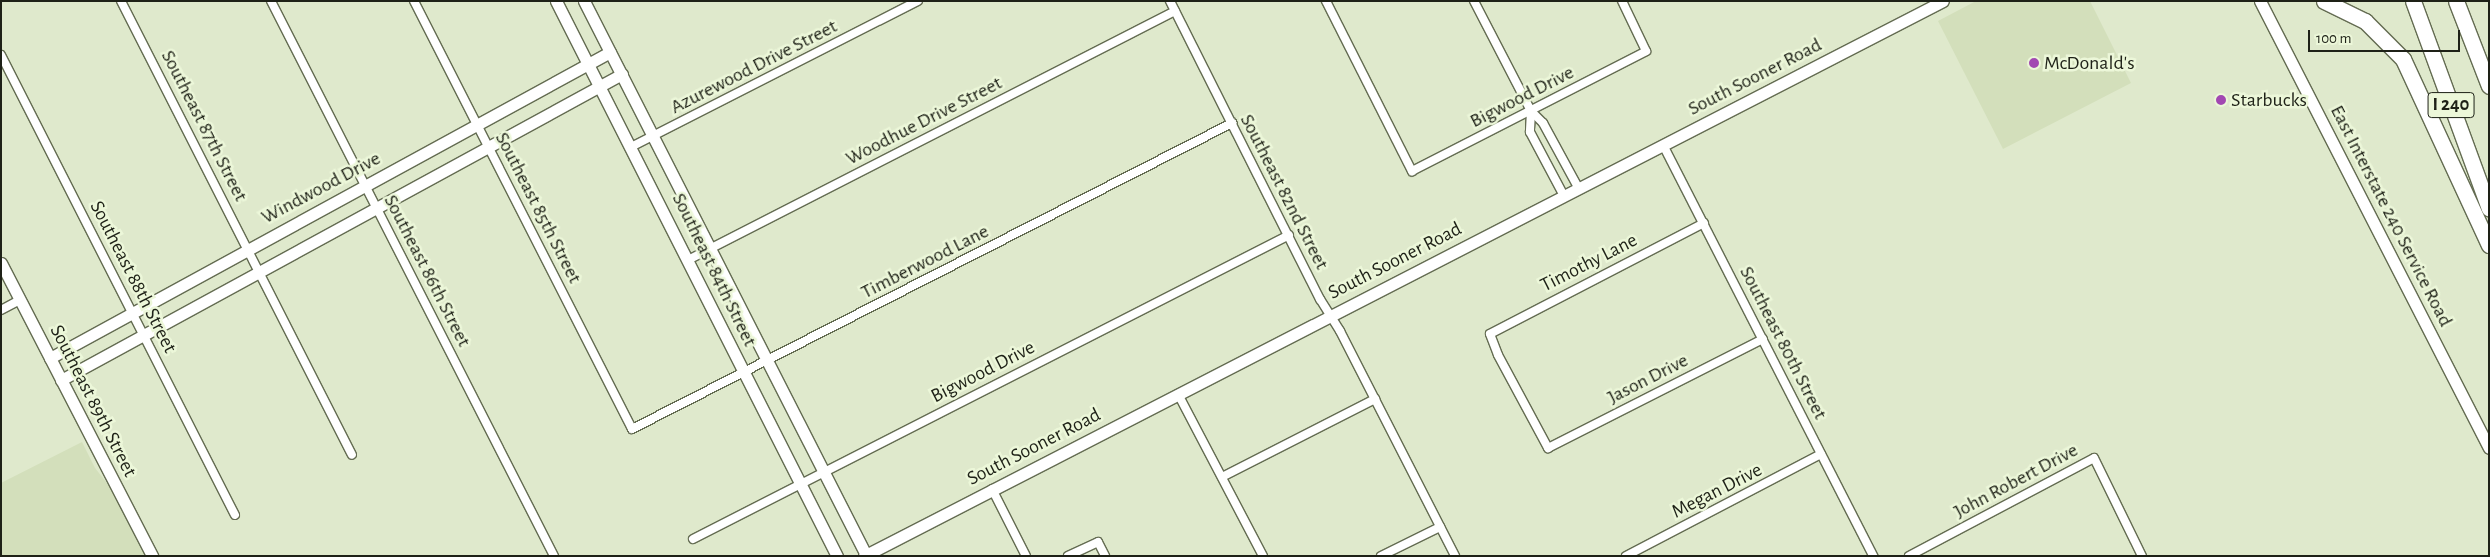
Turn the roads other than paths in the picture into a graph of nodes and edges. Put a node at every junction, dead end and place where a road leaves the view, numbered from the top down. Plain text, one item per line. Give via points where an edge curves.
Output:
1 (121, 1) edge
2 (271, 1) edge
3 (414, 1) edge
4 (556, 1) edge
5 (584, 1) edge
6 (918, 1) edge
7 (1170, 1) edge
8 (1326, 1) edge
9 (1474, 1) edge
10 (1622, 1) edge
11 (1943, 1) edge
12 (2260, 1) edge
13 (2324, 1) edge
14 (2413, 1) edge
15 (2456, 1) edge
16 (1175, 11) junction
17 (610, 52) junction
18 (1, 55) edge
19 (588, 64) junction
20 (622, 74) junction
21 (2489, 86) edge
22 (599, 87) junction
23 (1531, 111) junction
24 (1232, 123) junction
25 (477, 125) junction
26 (653, 136) junction
27 (1663, 145) junction
28 (489, 147) junction
29 (631, 148) junction
30 (364, 186) junction
31 (1579, 188) junction
32 (1564, 196) junction
33 (376, 208) junction
34 (2489, 209) edge
35 (1704, 223) junction
36 (1288, 235) junction
37 (2489, 245) edge
38 (249, 248) junction
39 (710, 248) junction
40 (688, 260) junction
41 (1, 263) edge
42 (261, 271) junction
43 (20, 300) junction
44 (1, 310) edge
45 (133, 312) junction
46 (1330, 316) junction
47 (144, 335) junction
48 (1763, 339) junction
49 (50, 358) junction
50 (766, 360) junction
51 (743, 372) junction
52 (61, 380) junction
53 (1178, 394) junction
54 (1375, 399) junction
55 (632, 429) joint
56 (1548, 448) joint
57 (2489, 448) edge
58 (352, 454) dead end
59 (1822, 454) junction
60 (823, 472) junction
61 (1222, 478) junction
62 (800, 484) junction
63 (992, 490) junction
64 (234, 515) dead end
65 (1440, 527) junction
66 (693, 539) dead end
67 (865, 555) edge
68 (152, 556) edge
69 (554, 556) edge
70 (837, 556) edge
71 (1026, 556) edge
72 (1068, 556) edge
73 (1105, 556) edge
74 (1263, 556) edge
75 (1381, 556) edge
76 (1455, 556) edge
77 (1626, 556) edge
78 (1873, 556) edge
79 (1909, 556) edge
80 (2142, 556) edge

1 - 38 street, Southeast 87th Street
2 - 30 street, Southeast 86th Street
3 - 25 street, Southeast 85th Street
4 - 19 street, Southeast 84th Street
5 - 17 street, Southeast 84th Street
6 - 26 street, Azurewood Drive Street
7 - 16 street, Southeast 82nd Street
8 - 23 street, Bigwood Drive via 1412,171
9 - 23 street
10 - 23 street, Bigwood Drive via 1646,50
11 - 27 street, South Sooner Road
12 - 57 street, East Interstate 240 Service Road
13 - 37 highway via 2365,21 2403,59
14 - 34 highway, I 240
15 - 21 highway, I 240
16 - 24 street, Southeast 82nd Street
16 - 39 street, Woodhue Drive Street
17 - 19 street, Windwood Drive
17 - 20 street, Southeast 84th Street
18 - 45 street, Southeast 88th Street
19 - 22 street, Southeast 84th Street
19 - 25 street, Windwood Drive
20 - 22 street
20 - 26 street, Southeast 84th Street
22 - 28 street
22 - 29 street, Southeast 84th Street
23 - 31 street via 1543,123
23 - 32 street via 1530,132
24 - 36 street, Southeast 82nd Street
24 - 50 street, Timberwood Lane
25 - 28 street, Southeast 85th Street
25 - 30 street, Windwood Drive
26 - 29 street, Azurewood Drive Street
26 - 39 street, Southeast 84th Street
27 - 31 street, South Sooner Road
27 - 35 street, Southeast 80th Street
28 - 33 street
28 - 55 street, Southeast 85th Street
29 - 40 street, Southeast 84th Street
30 - 33 street, Southeast 86th Street
30 - 38 street, Windwood Drive
31 - 32 street, South Sooner Road
32 - 46 street, South Sooner Road
33 - 42 street
33 - 69 street, Southeast 86th Street
35 - 48 street, Southeast 80th Street
35 - 56 street, Timothy Lane via 1490,334
36 - 46 street, Southeast 82nd Street
36 - 60 street, Bigwood Drive
38 - 42 street, Southeast 87th Street
38 - 45 street, Windwood Drive
39 - 40 street, Woodhue Drive Street
39 - 50 street, Southeast 84th Street
40 - 51 street, Southeast 84th Street
41 - 43 street, Southeast 89th Street
42 - 47 street
42 - 58 street, Southeast 87th Street
43 - 44 street
43 - 49 street, Southeast 89th Street
45 - 47 street, Southeast 88th Street
45 - 49 street, Windwood Drive
46 - 53 street, South Sooner Road
46 - 54 street, Southeast 82nd Street
47 - 52 street
47 - 64 street, Southeast 88th Street
48 - 56 street, Jason Drive
48 - 59 street, Southeast 80th Street
49 - 52 street, Southeast 89th Street
50 - 51 street, Timberwood Lane
50 - 60 street, Southeast 84th Street
51 - 55 street, Timberwood Lane
51 - 62 street, Southeast 84th Street
52 - 68 street, Southeast 89th Street
53 - 61 street
53 - 63 street, South Sooner Road
54 - 61 street
54 - 65 street, Southeast 82nd Street
59 - 77 street, Megan Drive
59 - 78 street, Southeast 80th Street
60 - 62 street, Bigwood Drive
60 - 67 street, Southeast 84th Street
61 - 74 street
62 - 66 street, Bigwood Drive
62 - 70 street, Southeast 84th Street
63 - 67 street, South Sooner Road
63 - 71 street
65 - 75 street
65 - 76 street, Southeast 82nd Street
72 - 73 street via 1098,542
79 - 80 street, John Robert Drive via 2094,458

